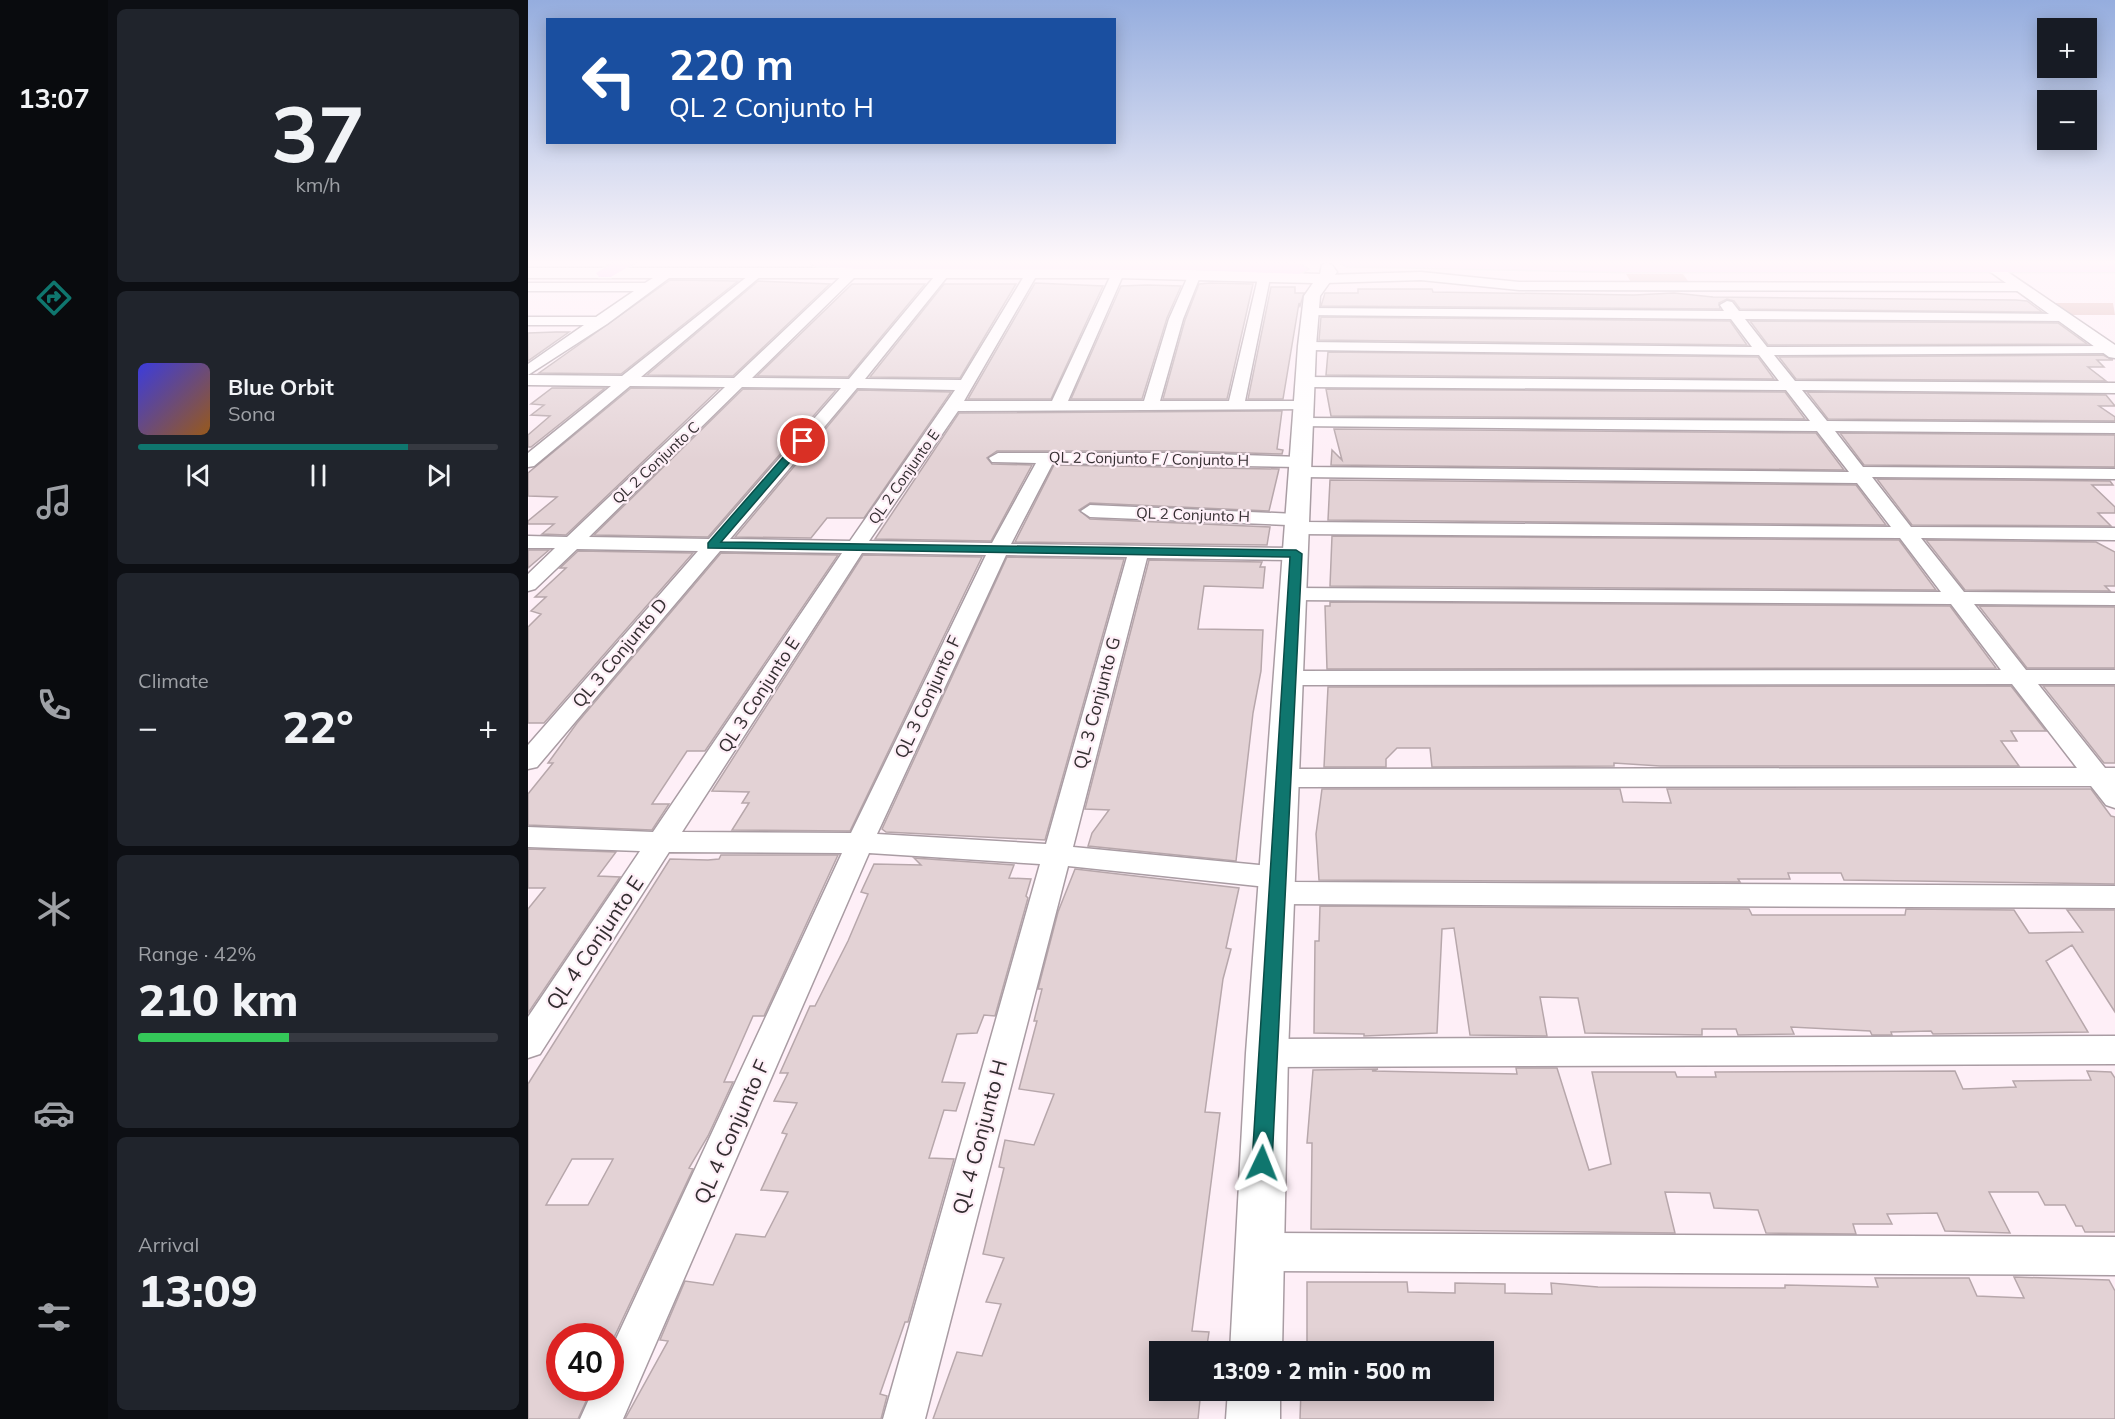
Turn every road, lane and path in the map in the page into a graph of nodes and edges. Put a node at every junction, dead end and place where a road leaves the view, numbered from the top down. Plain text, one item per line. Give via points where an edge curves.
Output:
1 (593, 327) edge
2 (693, 327) edge
3 (796, 327) edge
4 (899, 327) edge
5 (999, 327) edge
6 (1094, 327) edge
7 (1174, 327) edge
8 (1253, 327) edge
9 (1308, 327) edge
10 (1744, 327) edge
11 (2078, 327) edge
12 (1307, 346) junction
13 (1763, 351) junction
14 (2112, 351) edge
15 (528, 371) edge
16 (528, 381) edge
17 (629, 382) junction
18 (740, 383) junction
19 (854, 383) junction
20 (964, 385) junction
21 (1791, 386) junction
22 (2115, 388) edge
23 (1304, 404) junction
24 (953, 406) junction
25 (1058, 406) junction
26 (1151, 406) junction
27 (1236, 406) junction
28 (1823, 427) junction
29 (2115, 428) edge
30 (1048, 457) junction
31 (998, 458) dead end
32 (528, 462) edge
33 (1300, 467) junction
34 (2115, 474) edge
35 (1861, 475) junction
36 (1090, 511) dead end
37 (1906, 532) junction
38 (1296, 534) junction
39 (2115, 534) edge
40 (528, 542) edge
41 (571, 543) junction
42 (712, 546) junction
43 (855, 548) junction
44 (996, 550) junction
45 (1139, 551) junction
46 (528, 585) edge
47 (1294, 594) junction
48 (1957, 598) junction
49 (2115, 599) edge
50 (2019, 676) junction
51 (2115, 677) edge
52 (1289, 678) junction
53 (528, 761) edge
54 (2106, 777) edge
55 (1284, 778) junction
56 (2115, 799) edge
57 (528, 837) edge
58 (662, 842) junction
59 (860, 843) junction
60 (1055, 855) junction
61 (1279, 886) junction
62 (2115, 897) edge
63 (528, 1044) edge
64 (2115, 1050) edge
65 (1267, 1053) junction
66 (1259, 1251) junction
67 (2115, 1256) edge
68 (1256, 1341) edge
69 (1254, 1401) edge
70 (601, 1419) edge
71 (904, 1419) edge
72 (1253, 1419) edge

1 - 15 street
2 - 17 street
3 - 18 street, QL 2 Conjunto C
4 - 19 street, QL 3 Conjunto D
5 - 20 street, QL 2 Conjunto E
6 - 25 street
7 - 26 street
8 - 27 street
9 - 12 street
10 - 13 street
11 - 14 street
12 - 13 street
12 - 23 street
13 - 14 street
13 - 21 street
16 - 17 street
17 - 18 street
17 - 32 street
18 - 19 street
18 - 41 street, QL 2 Conjunto C
19 - 20 street
19 - 42 street, QL 3 Conjunto D
20 - 24 street, QL 2 Conjunto E
21 - 22 street
21 - 23 street
21 - 28 street
23 - 27 street
23 - 28 street
23 - 33 street
24 - 25 street
24 - 43 street, QL 2 Conjunto E
25 - 26 street
26 - 27 street
28 - 29 street
28 - 35 street
30 - 31 street, QL 2 Conjunto F / Conjunto H
30 - 33 street, QL 2 Conjunto F / Conjunto H
30 - 44 street, QL 3 Conjunto F
33 - 35 street, QL 2 Conjunto F / Conjunto H
33 - 38 street
34 - 35 street, QL 2 Conjunto F / Conjunto H
35 - 37 street
36 - 38 street, QL 2 Conjunto H
37 - 38 street
37 - 39 street
37 - 48 street
38 - 45 street, QL 2 Conjunto H
38 - 47 street
40 - 41 street, QL 2 Conjunto H
41 - 42 street, QL 2 Conjunto H
41 - 46 street, QL 2 Conjunto C
42 - 43 street, QL 2 Conjunto H
42 - 53 street, QL 3 Conjunto D
43 - 44 street, QL 2 Conjunto H
43 - 58 street, QL 3 Conjunto E
44 - 45 street, QL 2 Conjunto H
44 - 59 street, QL 3 Conjunto F
45 - 60 street, QL 3 Conjunto G
47 - 48 street
47 - 52 street
48 - 49 street
48 - 50 street
50 - 51 street
50 - 52 street
50 - 54 street
52 - 55 street
54 - 55 street
54 - 56 street
55 - 61 street
57 - 58 street
58 - 59 street
58 - 63 street, QL 4 Conjunto E
59 - 60 street
59 - 70 street, QL 4 Conjunto F
60 - 61 street
60 - 71 street, QL 4 Conjunto H
61 - 62 street
61 - 65 street
64 - 65 street
65 - 66 street
66 - 67 street
66 - 68 street
69 - 72 street

